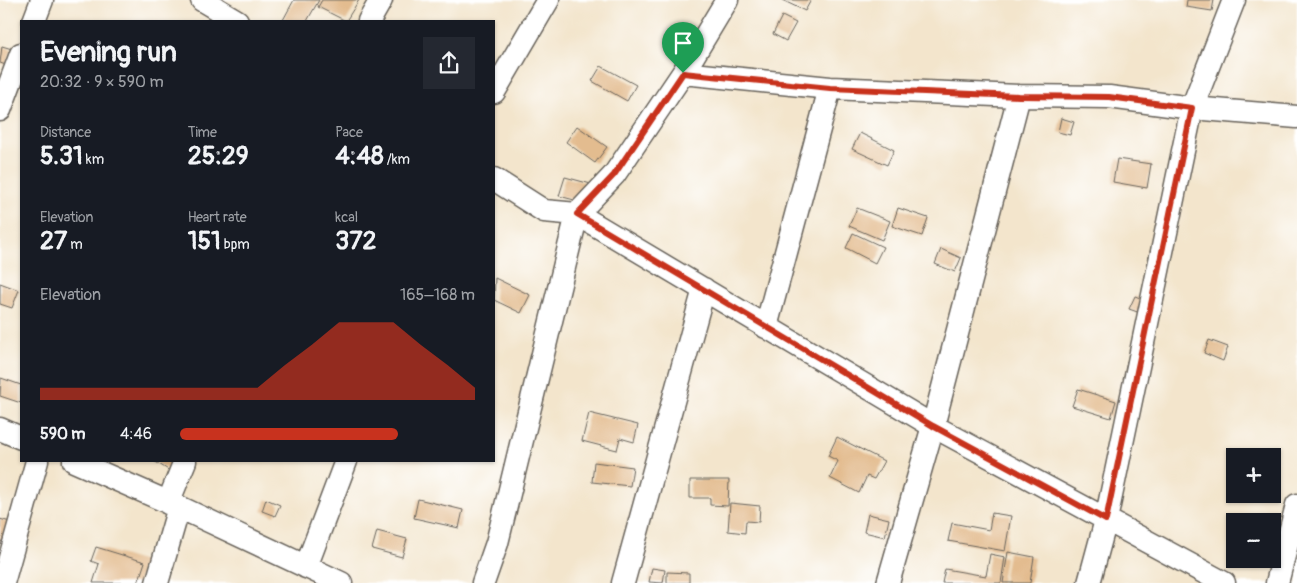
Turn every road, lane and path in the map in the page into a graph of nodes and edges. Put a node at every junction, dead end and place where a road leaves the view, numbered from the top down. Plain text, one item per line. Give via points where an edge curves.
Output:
1 (42, 0) edge
2 (381, 0) edge
3 (548, 0) edge
4 (726, 0) edge
5 (1234, 0) edge
6 (205, 6) edge
7 (34, 20) edge
8 (235, 20) edge
9 (370, 20) edge
10 (20, 57) edge
11 (683, 73) junction
12 (830, 88) junction
13 (495, 90) edge
14 (1019, 96) junction
15 (1192, 108) junction
16 (0, 110) edge
17 (1297, 117) edge
18 (495, 180) edge
19 (577, 214) junction
20 (704, 289) junction
21 (766, 327) junction
22 (933, 426) junction
23 (0, 429) edge
24 (20, 438) edge
25 (37, 462) edge
26 (76, 462) edge
27 (185, 462) edge
28 (346, 462) edge
29 (174, 505) junction
30 (1297, 505) edge
31 (1106, 520) junction
32 (306, 567) junction
33 (337, 582) edge
34 (4, 583) edge
35 (158, 583) edge
36 (483, 583) edge
37 (623, 583) edge
38 (888, 583) edge
39 (1089, 583) edge
40 (1224, 583) edge
41 (1277, 583) edge

1 - 7 street
2 - 9 street
3 - 13 street
4 - 11 street
5 - 15 street
6 - 8 street
10 - 16 street
11 - 12 street
11 - 19 street via 614,175
12 - 14 street
12 - 21 street
14 - 15 street via 1109,97
14 - 22 street
15 - 17 street
15 - 31 street
18 - 19 street via 544,211
19 - 20 street
19 - 36 street via 497,543
20 - 21 street
20 - 37 street
21 - 22 street
22 - 31 street
22 - 38 street
23 - 24 street
25 - 34 street
26 - 29 street
27 - 29 street
28 - 32 street
29 - 32 street
29 - 35 street
30 - 41 street
31 - 39 street
31 - 40 street
32 - 33 street

